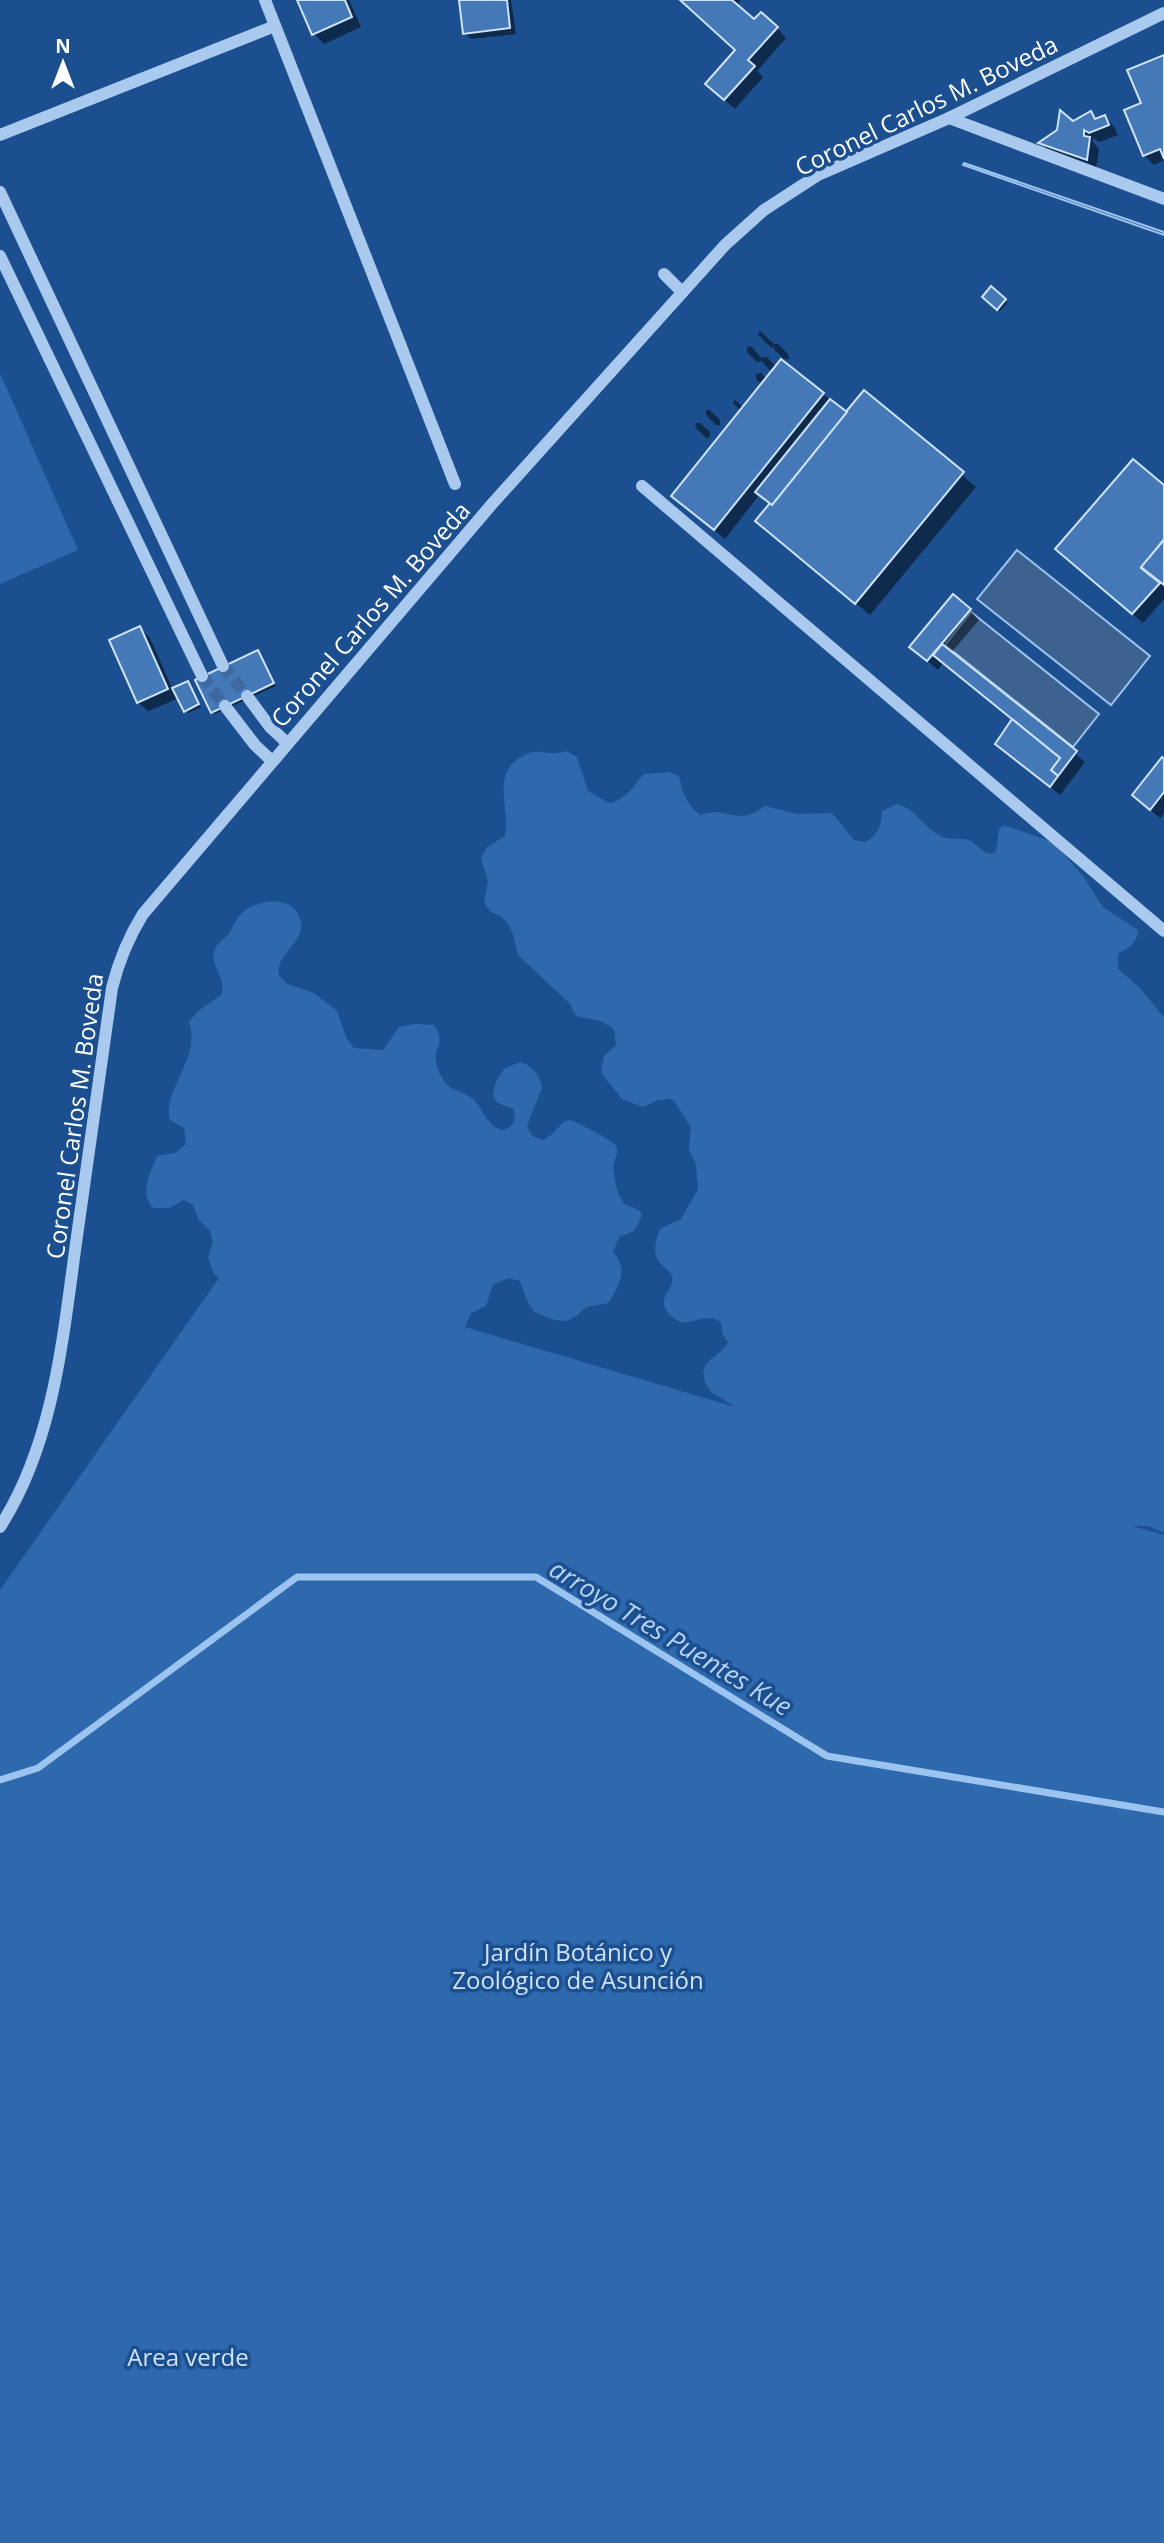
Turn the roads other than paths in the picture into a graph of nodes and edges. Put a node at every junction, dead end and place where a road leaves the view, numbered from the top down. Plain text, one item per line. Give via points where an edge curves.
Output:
1 (265, 0) edge
2 (1164, 13) edge
3 (275, 26) junction
4 (948, 118) junction
5 (0, 135) edge
6 (0, 192) edge
7 (1164, 199) edge
8 (0, 256) edge
9 (664, 274) dead end
10 (682, 292) junction
11 (455, 484) dead end
12 (642, 486) dead end
13 (223, 666) tunnel mouth
14 (202, 676) tunnel mouth
15 (247, 696) tunnel mouth
16 (225, 706) tunnel mouth
17 (287, 743) junction
18 (272, 761) junction
19 (1164, 931) edge
20 (0, 1527) edge

1 - 3 street
2 - 4 street, Coronel Carlos M. Boveda
3 - 5 street
3 - 11 street
4 - 7 street
4 - 10 street, Coronel Carlos M. Boveda via 818,175 764,210
6 - 13 street
8 - 14 street
9 - 10 street
10 - 17 street, Coronel Carlos M. Boveda
12 - 19 street
15 - 17 street
16 - 18 street
17 - 18 street, Coronel Carlos M. Boveda
18 - 20 street, Coronel Carlos M. Boveda via 144,914 119,960 50,1406 22,1488

